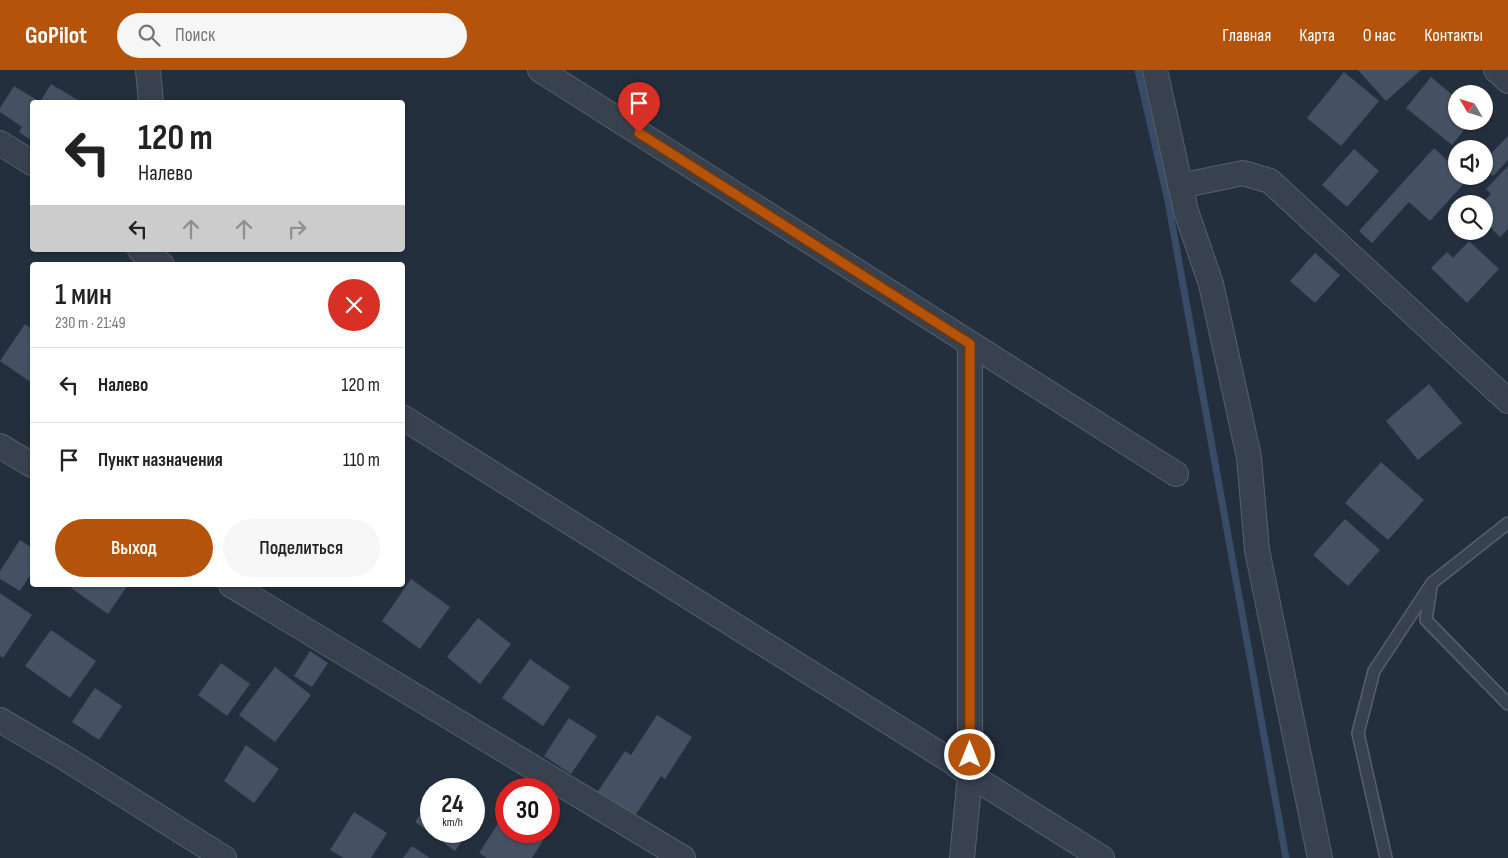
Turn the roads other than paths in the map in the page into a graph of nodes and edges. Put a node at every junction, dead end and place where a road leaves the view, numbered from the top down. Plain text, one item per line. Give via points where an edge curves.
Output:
1 (148, 70) edge
2 (540, 70) edge
3 (1155, 70) edge
4 (1496, 70) edge
5 (1508, 81) edge
6 (151, 100) edge
7 (0, 143) edge
8 (30, 161) edge
9 (1180, 186) junction
10 (143, 252) edge
11 (158, 262) edge
12 (970, 344) junction
13 (1508, 401) edge
14 (405, 419) edge
15 (0, 446) edge
16 (30, 464) edge
17 (1176, 474) dead end
18 (1508, 524) edge
19 (1432, 583) junction
20 (234, 587) edge
21 (1508, 704) edge
22 (0, 720) edge
23 (970, 775) junction
24 (224, 858) edge
25 (683, 858) edge
26 (962, 858) edge
27 (1102, 858) edge
28 (1320, 858) edge
29 (1386, 858) edge

1 - 6 street
2 - 12 street
3 - 9 street
4 - 5 street
7 - 8 street
9 - 13 street via 1243,172 1270,181
9 - 28 street via 1211,284 1249,457 1258,550
10 - 11 street
12 - 17 street
12 - 23 street
14 - 23 street
15 - 16 street
18 - 19 lane
19 - 21 lane via 1426,620
19 - 29 lane via 1374,671 1358,733
20 - 25 street
22 - 24 street
23 - 26 street
23 - 27 street

